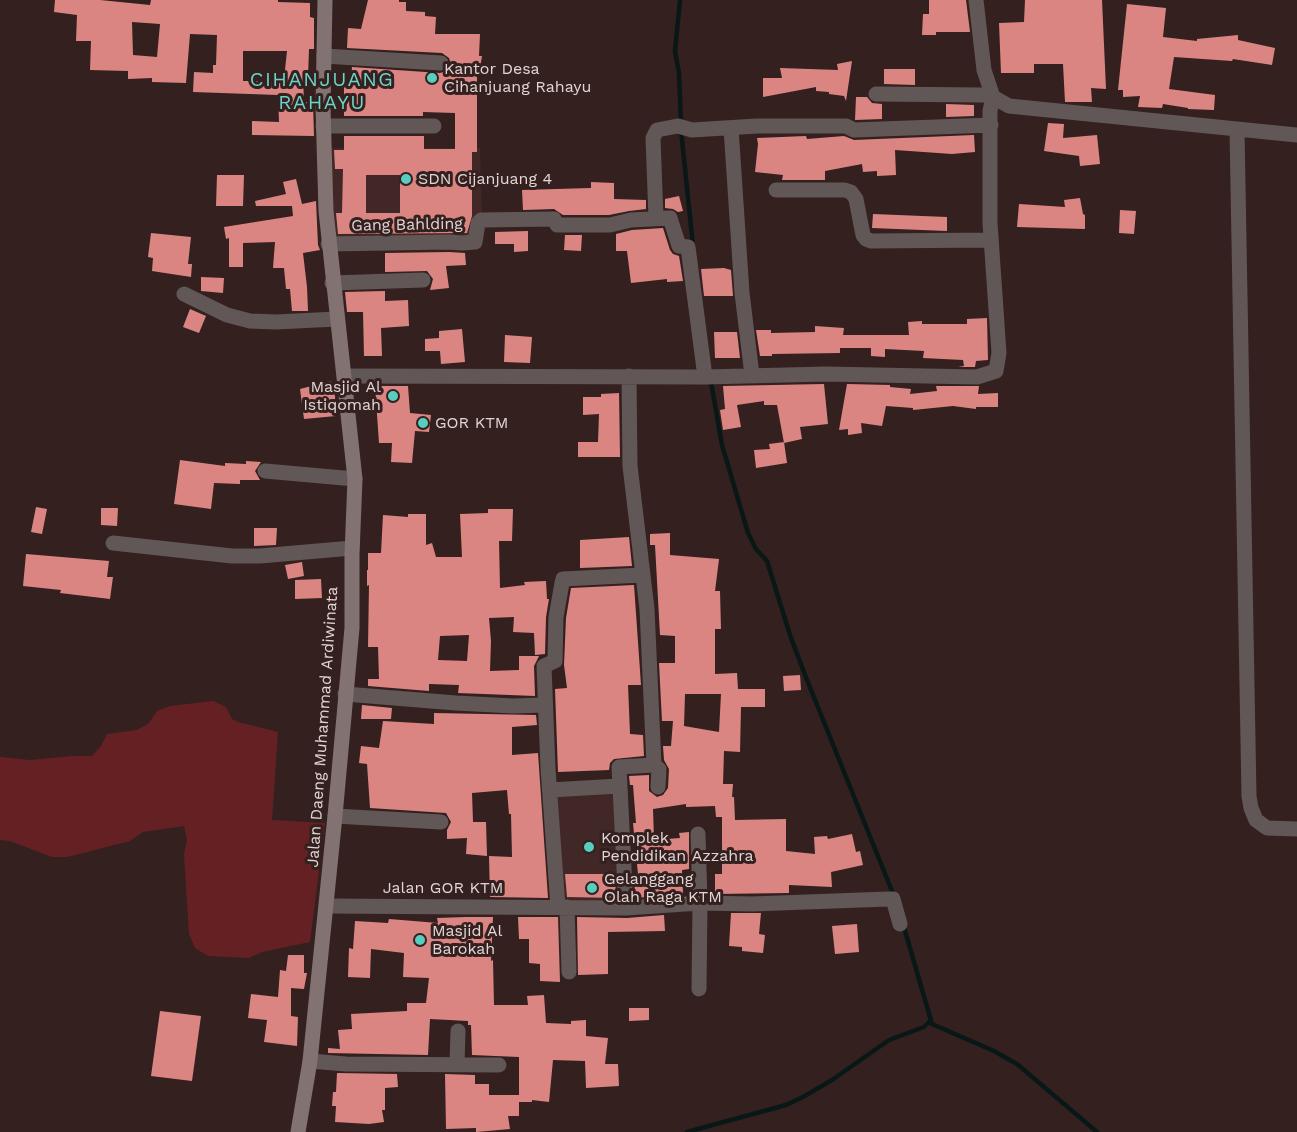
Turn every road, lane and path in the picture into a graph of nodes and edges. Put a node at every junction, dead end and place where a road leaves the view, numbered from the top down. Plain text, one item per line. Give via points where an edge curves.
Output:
1 (325, 0) edge
2 (976, 0) edge
3 (324, 56) junction
4 (441, 63) dead end
5 (876, 94) dead end
6 (993, 96) junction
7 (323, 126) junction
8 (434, 126) dead end
9 (991, 126) junction
10 (731, 128) junction
11 (1237, 130) junction
12 (1297, 135) edge
13 (776, 190) dead end
14 (656, 218) junction
15 (991, 240) junction
16 (328, 244) junction
17 (423, 280) dead end
18 (332, 283) junction
19 (184, 294) dead end
20 (337, 319) junction
21 (752, 375) junction
22 (345, 376) junction
23 (629, 376) junction
24 (705, 377) junction
25 (265, 471) dead end
26 (356, 479) junction
27 (113, 543) dead end
28 (352, 548) junction
29 (642, 575) junction
30 (345, 694) junction
31 (545, 705) junction
32 (654, 765) junction
33 (619, 786) junction
34 (658, 787) dead end
35 (550, 790) junction
36 (335, 816) junction
37 (441, 822) dead end
38 (1297, 829) edge
39 (698, 834) dead end
40 (700, 903) junction
41 (327, 906) junction
42 (563, 907) junction
43 (626, 908) junction
44 (900, 924) dead end
45 (569, 972) dead end
46 (699, 989) dead end
47 (458, 1031) dead end
48 (310, 1061) junction
49 (457, 1064) junction
50 (499, 1065) dead end
51 (298, 1132) edge

1 - 3 main road, Jalan Daeng Muhammad Ardiwinata
2 - 6 street via 984,70
3 - 4 street
3 - 7 main road, Jalan Daeng Muhammad Ardiwinata
5 - 6 street
6 - 9 street
6 - 11 street via 1009,106
7 - 8 street
7 - 16 main road, Jalan Daeng Muhammad Ardiwinata
9 - 10 street
9 - 15 street
10 - 14 street via 678,126 657,130 653,138
10 - 21 street via 742,293
11 - 12 street
11 - 38 street via 1249,796 1256,820 1267,828
13 - 15 street via 851,192 863,235 871,241
14 - 16 street, Gang Bahlding via 610,225 557,225 554,219 481,220 475,242
14 - 24 street via 670,218 679,246 688,248
15 - 21 street via 999,353 996,371 977,377
16 - 18 main road, Jalan Daeng Muhammad Ardiwinata
17 - 18 street
18 - 20 main road, Jalan Daeng Muhammad Ardiwinata
19 - 20 street via 227,315 250,321
20 - 22 main road, Jalan Daeng Muhammad Ardiwinata
21 - 24 street
22 - 23 street
22 - 26 main road, Jalan Daeng Muhammad Ardiwinata
23 - 24 street
23 - 29 street via 630,466
25 - 26 street
26 - 28 main road, Jalan Daeng Muhammad Ardiwinata
27 - 28 street via 232,556
28 - 30 main road, Jalan Daeng Muhammad Ardiwinata via 352,628
29 - 31 street via 563,579 556,617 555,661 544,666
29 - 32 street
30 - 31 street
30 - 36 main road, Jalan Daeng Muhammad Ardiwinata
31 - 35 street
32 - 33 street via 619,767
32 - 34 street via 660,769
33 - 35 street
33 - 43 street
35 - 42 street
36 - 37 street
36 - 41 main road, Jalan Daeng Muhammad Ardiwinata
39 - 40 street
40 - 43 street, Jalan GOR KTM
40 - 44 street, Jalan GOR KTM via 888,899 893,900
40 - 46 street
41 - 42 street, Jalan GOR KTM
41 - 48 main road, Jalan Daeng Muhammad Ardiwinata
42 - 43 street, Jalan GOR KTM
42 - 45 street
47 - 49 street
48 - 49 street
48 - 51 main road, Jalan Daeng Muhammad Ardiwinata
49 - 50 street

